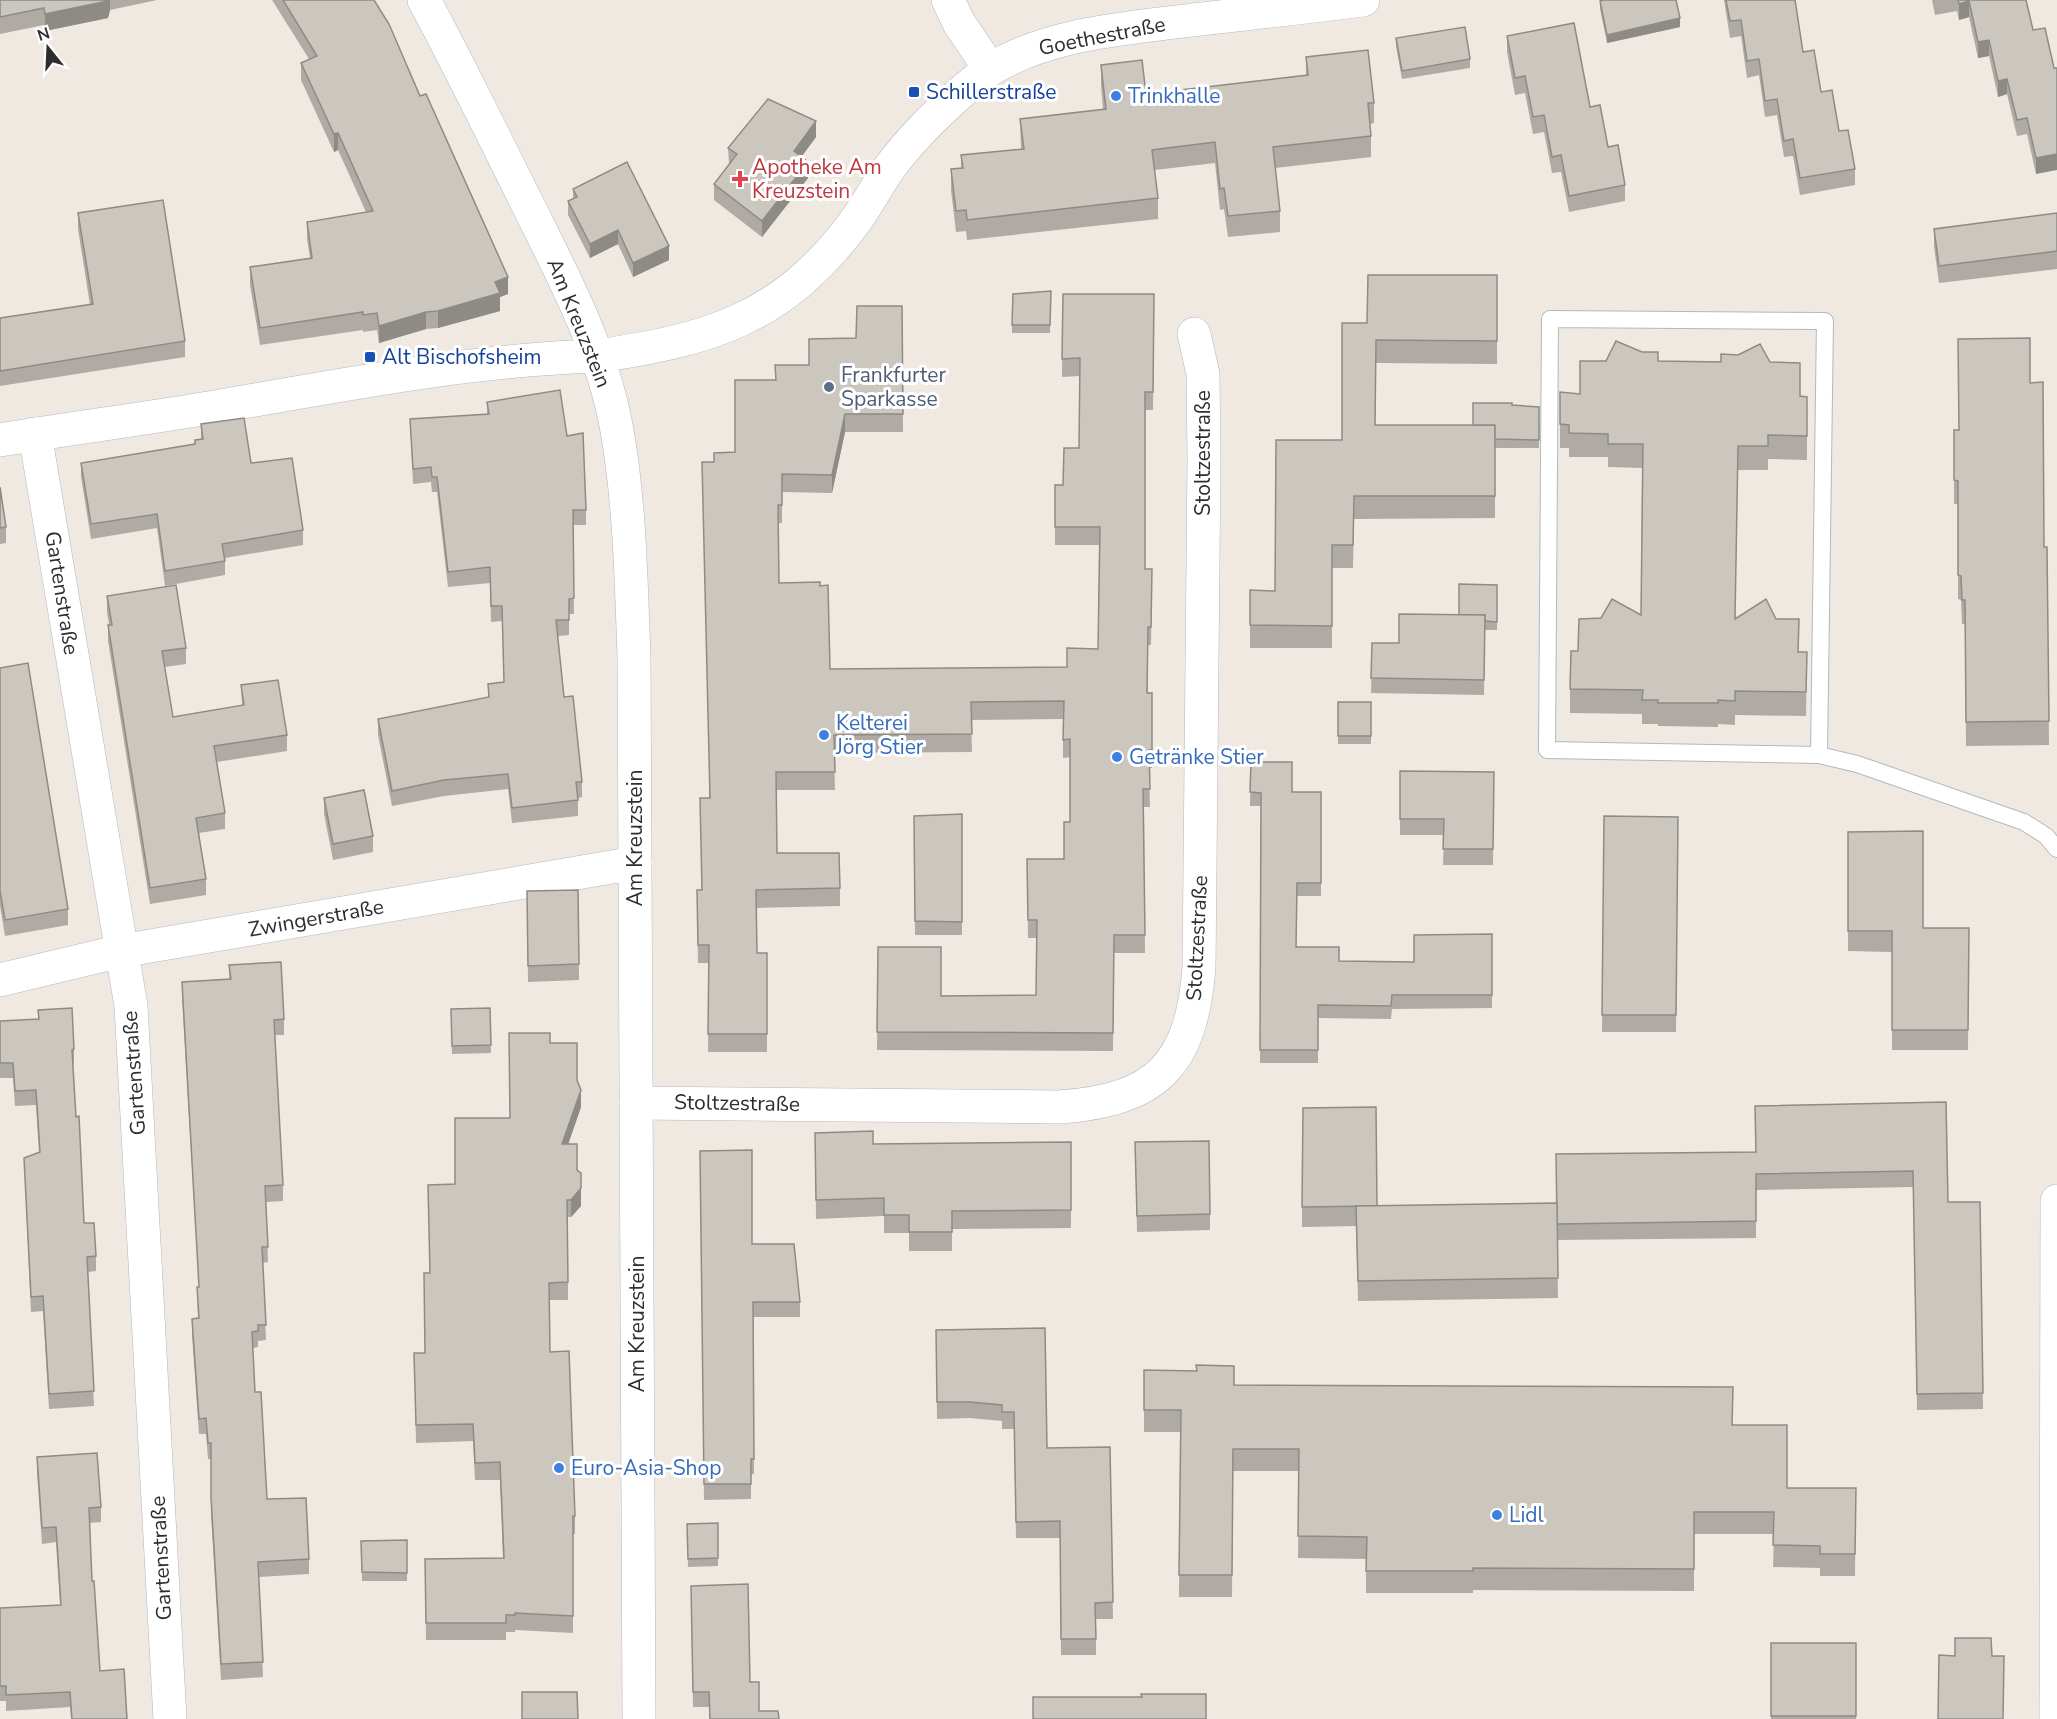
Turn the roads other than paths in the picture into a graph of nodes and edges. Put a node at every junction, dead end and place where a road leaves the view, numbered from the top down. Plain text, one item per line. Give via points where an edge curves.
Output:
1 (424, 0) edge
2 (948, 0) edge
3 (1363, 0) edge
4 (990, 69) junction
5 (1194, 334) dead end
6 (597, 356) junction
7 (35, 434) junction
8 (0, 440) edge
9 (1819, 755) junction
10 (2057, 849) edge
11 (635, 863) junction
12 (121, 951) junction
13 (0, 980) edge
14 (636, 1103) junction
15 (2057, 1201) edge
16 (2056, 1642) edge
17 (170, 1719) edge
18 (639, 1719) edge
19 (2056, 1719) edge

1 - 6 street, Am Kreuzstein via 555,260
2 - 4 street
3 - 4 street, Goethestraße via 1126,28 1056,41
4 - 6 street, Goethestraße via 933,117 908,144 851,227 823,260 776,301 707,334
5 - 14 street, Stoltzestraße via 1203,374 1204,460 1199,968 1196,1001 1177,1055 1160,1075 1139,1089 1084,1105
6 - 7 street via 539,358 386,378
6 - 11 street, Am Kreuzstein via 616,425 627,525 634,656
7 - 8 street
7 - 12 street, Gartenstraße
9 - 9 lane via 1825,321 1550,319 1547,750
9 - 10 lane via 1857,764 2024,822 2046,836
11 - 12 street, Zwingerstraße
11 - 14 street, Am Kreuzstein
12 - 13 street, Zwingerstraße
12 - 17 street, Gartenstraße via 130,1006
14 - 18 street, Am Kreuzstein
15 - 16 street
16 - 19 street

